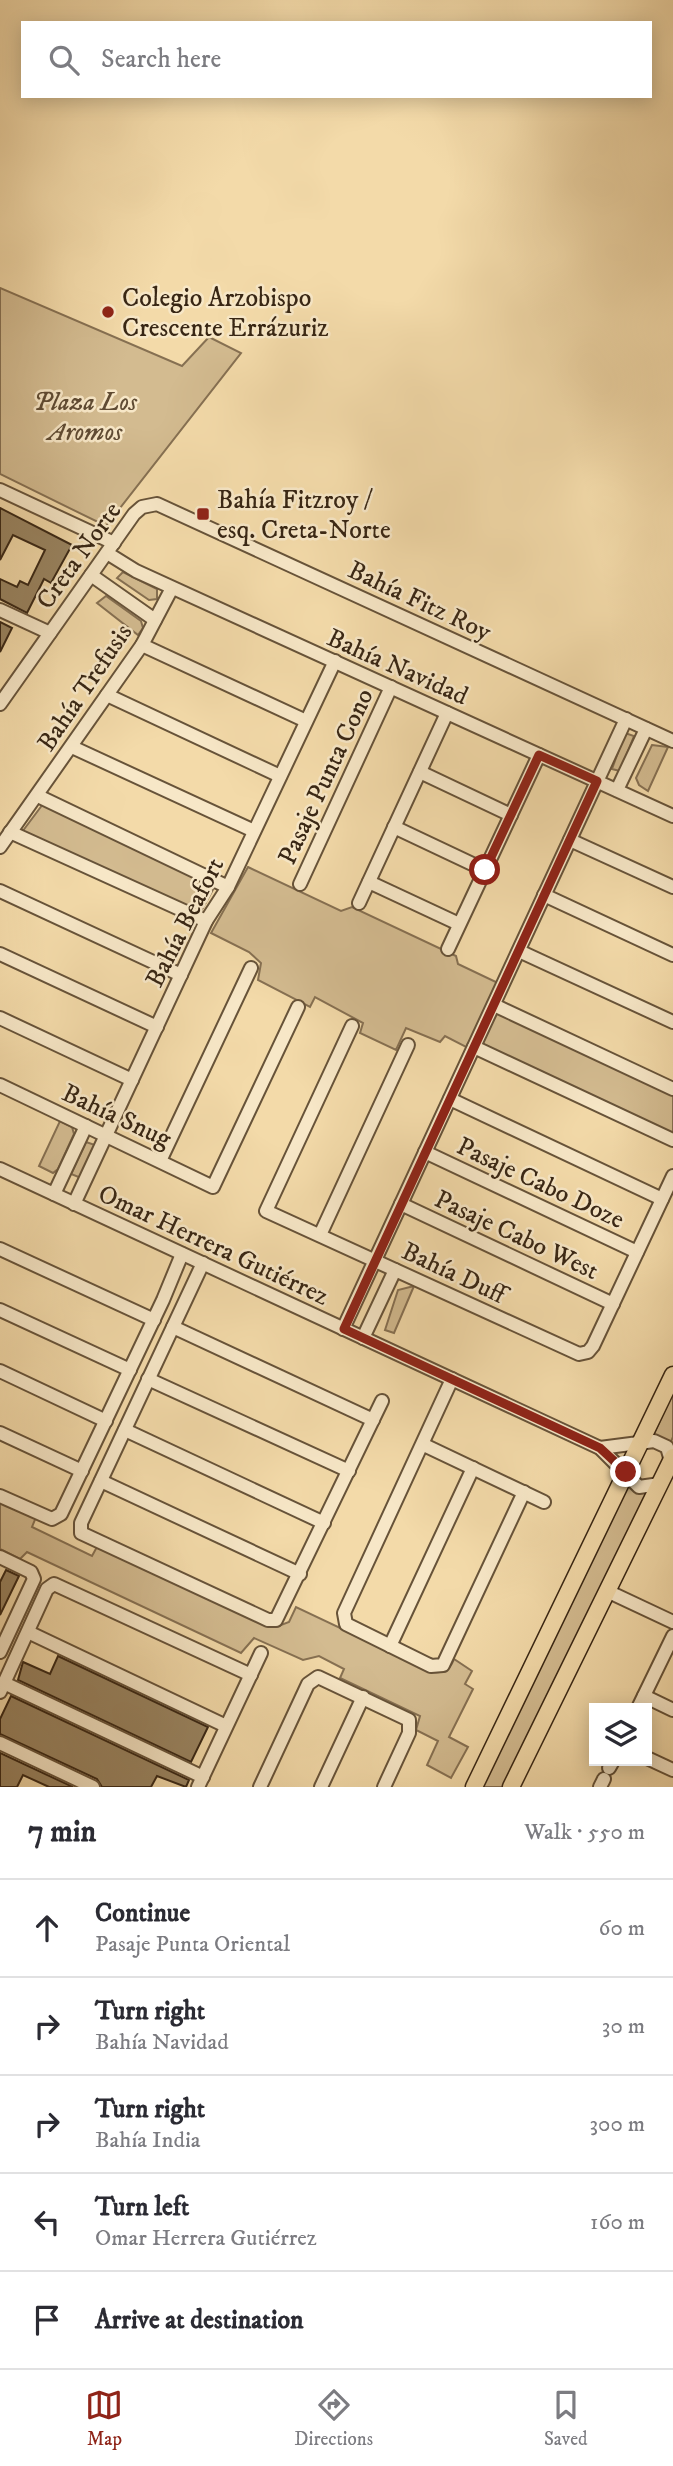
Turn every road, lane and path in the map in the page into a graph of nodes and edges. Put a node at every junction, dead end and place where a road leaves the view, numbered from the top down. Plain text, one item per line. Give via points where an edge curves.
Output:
1 (0, 490) edge
2 (147, 505) joint
3 (110, 548) junction
4 (91, 575) junction
5 (172, 588) junction
6 (0, 610) edge
7 (155, 620) junction
8 (50, 633) junction
9 (142, 645) junction
10 (334, 661) junction
11 (391, 687) junction
12 (107, 695) junction
13 (1, 701) edge
14 (447, 713) junction
15 (625, 719) junction
16 (306, 721) junction
17 (646, 729) junction
18 (673, 741) edge
19 (72, 747) junction
20 (539, 755) junction
21 (420, 772) junction
22 (280, 776) junction
23 (597, 781) junction
24 (617, 790) junction
25 (38, 796) junction
26 (511, 815) junction
27 (673, 816) edge
28 (394, 827) junction
29 (254, 831) junction
30 (10, 832) junction
31 (570, 840) junction
32 (0, 847) edge
33 (485, 870) junction
34 (369, 882) junction
35 (300, 884) dead end
36 (228, 887) junction
37 (673, 887) edge
38 (0, 891) edge
39 (544, 895) junction
40 (359, 903) dead end
41 (206, 921) junction
42 (459, 924) junction
43 (448, 949) dead end
44 (519, 951) junction
45 (0, 954) edge
46 (673, 955) edge
47 (251, 968) dead end
48 (181, 975) junction
49 (494, 1005) junction
50 (298, 1007) dead end
51 (0, 1018) edge
52 (673, 1022) edge
53 (352, 1026) dead end
54 (157, 1027) junction
55 (408, 1045) dead end
56 (474, 1047) junction
57 (132, 1080) junction
58 (0, 1085) edge
59 (673, 1089) edge
60 (450, 1099) junction
61 (86, 1126) junction
62 (106, 1136) junction
63 (673, 1140) edge
64 (425, 1152) junction
65 (160, 1161) junction
66 (0, 1169) edge
67 (673, 1176) edge
68 (54, 1194) junction
69 (662, 1199) junction
70 (74, 1204) junction
71 (401, 1204) junction
72 (320, 1235) junction
73 (0, 1248) edge
74 (637, 1252) junction
75 (182, 1254) junction
76 (375, 1261) junction
77 (203, 1263) junction
78 (395, 1270) junction
79 (613, 1304) junction
80 (0, 1310) edge
81 (154, 1320) junction
82 (173, 1327) junction
83 (344, 1329) junction
84 (363, 1338) junction
85 (130, 1370) junction
86 (0, 1371) edge
87 (673, 1375) edge
88 (453, 1379) junction
89 (148, 1380) junction
90 (382, 1401) dead end
91 (373, 1420) junction
92 (106, 1421) junction
93 (125, 1430) junction
94 (0, 1433) edge
95 (641, 1444) junction
96 (424, 1445) junction
97 (600, 1448) junction
98 (672, 1459) edge
99 (473, 1468) junction
100 (82, 1471) junction
101 (349, 1471) junction
102 (626, 1472) junction
103 (101, 1481) junction
104 (660, 1483) junction
105 (524, 1492) junction
106 (0, 1496) edge
107 (544, 1502) dead end
108 (324, 1523) junction
109 (0, 1557) edge
110 (300, 1574) junction
111 (607, 1591) junction
112 (0, 1619) edge
113 (673, 1622) edge
114 (13, 1625) junction
115 (28, 1632) junction
116 (671, 1643) edge
117 (390, 1646) junction
118 (0, 1652) edge
119 (261, 1653) dead end
120 (251, 1675) junction
121 (2, 1688) edge
122 (363, 1697) junction
123 (641, 1702) edge
124 (673, 1710) edge
125 (226, 1726) junction
126 (0, 1744) edge
127 (652, 1760) edge
128 (673, 1770) edge
129 (200, 1782) edge
130 (93, 1787) edge
131 (260, 1787) edge
132 (321, 1787) edge
133 (384, 1787) edge
134 (474, 1787) edge
135 (512, 1787) edge

1 - 3 street, Bahía Navidad
2 - 3 street, Creta Norte via 138,510
2 - 15 street, Bahía Fitz Roy via 161,506
3 - 4 street, Creta Norte
3 - 5 street, Bahía Navidad
4 - 7 street, Bahía Trefusis
4 - 8 street, Creta Norte
5 - 7 street, Bahía Trefusis
5 - 10 street, Bahía Navidad
6 - 8 street
7 - 9 street, Bahía Trefusis
8 - 13 street, Creta Norte
9 - 12 street, Bahía Trefusis
9 - 16 street
10 - 11 street, Bahía Navidad
10 - 16 street, Bahía Beafort
11 - 14 street, Bahía Navidad
11 - 35 street, Pasaje Punta Cono
12 - 19 street, Bahía Trefusis
12 - 22 street
14 - 20 street, Bahía Navidad
14 - 21 street
15 - 17 street, Bahía Fitz Roy
15 - 23 street
16 - 22 street, Bahía Beafort
17 - 18 street, Bahía Fitz Roy
17 - 24 street
19 - 25 street, Bahía Trefusis
19 - 29 street
20 - 23 street, Bahía Navidad
20 - 26 street
21 - 26 street
21 - 28 street
22 - 29 street, Bahía Beafort
23 - 24 street, Bahía Navidad
23 - 31 street
24 - 27 street, Bahía Navidad
25 - 30 street, Bahía Trefusis
25 - 36 street
26 - 33 street
28 - 33 street
28 - 34 street
29 - 36 street, Bahía Beafort
30 - 32 street, Bahía Trefusis
30 - 41 street
31 - 37 street
31 - 39 street
33 - 42 street
34 - 40 street
34 - 42 street
36 - 41 street, Bahía Beafort
38 - 48 street
39 - 44 street
39 - 46 street
41 - 48 street, Bahía Beafort
42 - 43 street
44 - 49 street
44 - 52 street
45 - 54 street
47 - 65 street
48 - 54 street, Bahía Beafort
49 - 56 street
49 - 59 street
50 - 65 street, Bahía Snug via 214,1187
51 - 57 street
53 - 72 street, Bahía Duff via 266,1211
54 - 57 street, Bahía Beafort
55 - 72 street
56 - 60 street
56 - 63 street
57 - 62 street, Bahía Beafort
58 - 61 street, Bahía Snug
60 - 64 street
60 - 69 street
61 - 62 street, Bahía Snug
61 - 68 street
62 - 65 street, Bahía Snug
62 - 70 street, Bahía Beafort
64 - 71 street
64 - 74 street, Pasaje Cabo Doze
66 - 68 street, Omar Herrera Gutiérrez
67 - 69 street
68 - 70 street, Omar Herrera Gutiérrez
69 - 74 street
70 - 75 street, Omar Herrera Gutiérrez
71 - 76 street
71 - 79 street, Pasaje Cabo West
72 - 76 street, Bahía Duff
73 - 81 street
74 - 79 street
75 - 77 street, Omar Herrera Gutiérrez
75 - 81 street
76 - 78 street, Bahía Duff
76 - 83 street
77 - 82 street
77 - 83 street, Omar Herrera Gutiérrez
78 - 79 street, Bahía Duff via 574,1353 584,1354 593,1346
78 - 84 street
80 - 85 street
81 - 85 street
82 - 89 street
82 - 91 street
83 - 84 street, Omar Herrera Gutiérrez
84 - 88 street, Omar Herrera Gutiérrez
85 - 92 street
86 - 92 street
87 - 95 main road
88 - 96 street
88 - 97 street, Omar Herrera Gutiérrez
89 - 93 street
89 - 101 street
90 - 91 street
91 - 101 street
92 - 100 street
93 - 103 street
93 - 108 street
94 - 100 street
95 - 97 street
95 - 98 street via 661,1443
95 - 102 main road
96 - 99 street
96 - 117 street via 343,1617 349,1626
97 - 102 street, Omar Herrera Gutiérrez
98 - 104 main road
99 - 105 street
99 - 117 street
100 - 106 street via 56,1519
101 - 108 street
102 - 104 street, Omar Herrera Gutiérrez via 639,1487
102 - 134 main road
103 - 110 street
103 - 110 street via 79,1527 84,1535 270,1621 279,1618
104 - 111 main road
105 - 107 street
105 - 117 street via 445,1662 440,1667 430,1666
108 - 110 street
109 - 114 street via 33,1576
111 - 113 street
111 - 135 main road
112 - 114 street
114 - 118 street
115 - 120 street via 47,1589 57,1584
115 - 121 street
115 - 125 street
116 - 123 street
119 - 120 street
120 - 125 street
121 - 129 street
122 - 131 street via 324,1678 312,1679
122 - 132 street
122 - 133 street via 410,1723
123 - 124 street
125 - 129 street
126 - 130 street
127 - 128 street

